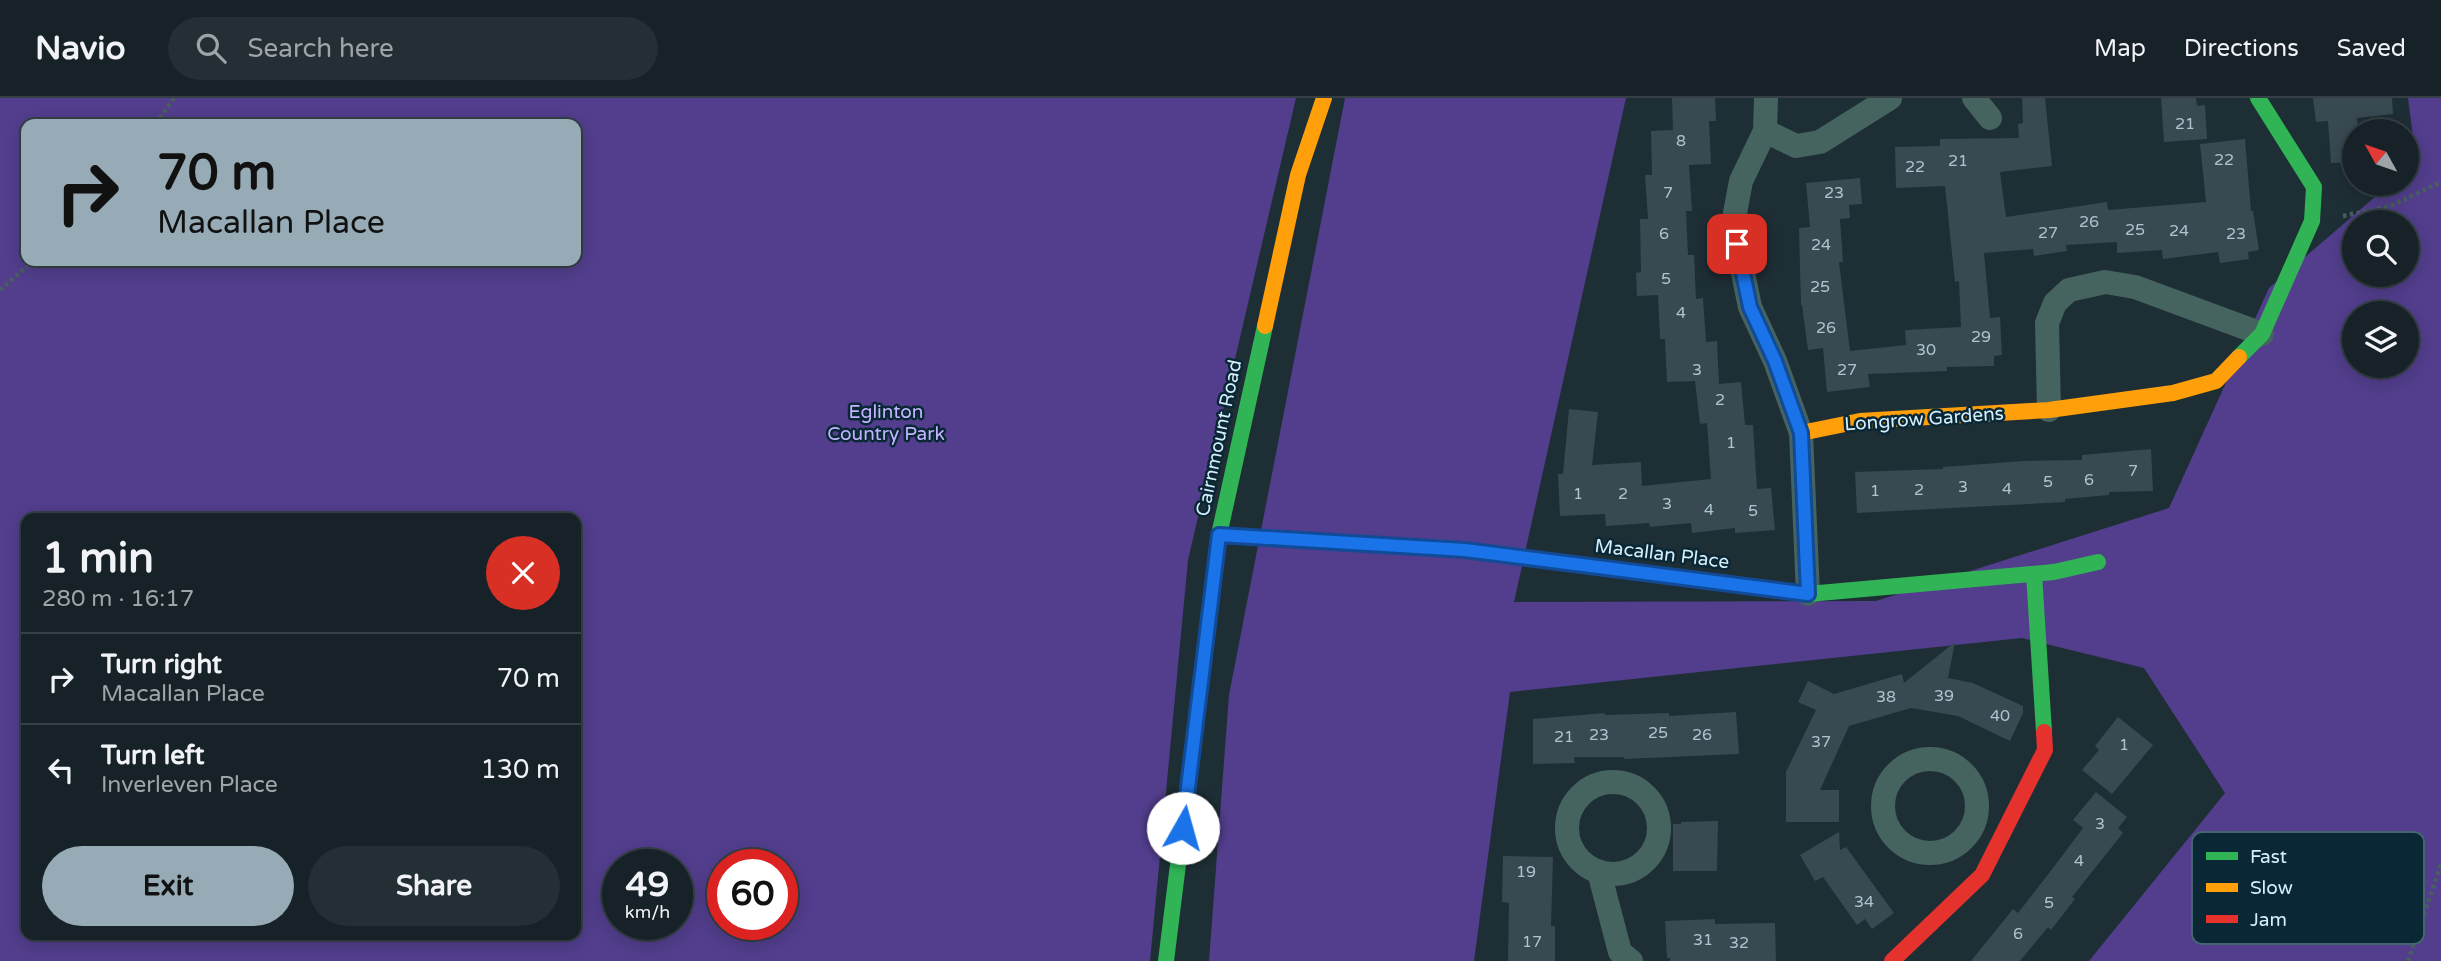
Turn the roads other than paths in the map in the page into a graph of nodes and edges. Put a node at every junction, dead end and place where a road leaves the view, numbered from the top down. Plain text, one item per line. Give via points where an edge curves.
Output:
1 (1324, 98) edge
2 (1766, 98) edge
3 (1889, 98) edge
4 (1974, 98) edge
5 (2258, 98) edge
6 (1990, 118) dead end
7 (1765, 131) junction
8 (2262, 334) junction
9 (2049, 410) junction
10 (1801, 433) junction
11 (1219, 535) junction
12 (2098, 562) dead end
13 (2034, 574) junction
14 (1808, 594) junction
15 (1956, 846) dead end
16 (1599, 872) dead end
17 (1982, 875) junction
18 (1166, 961) edge
19 (1631, 961) edge
20 (1892, 961) edge

1 - 11 street, Cairnmount Road via 1298,176
2 - 7 street
3 - 7 street via 1820,142 1796,146
4 - 6 street
5 - 8 street, Longrow Gardens via 2314,187 2312,221
7 - 10 street via 1741,181 1733,223 1750,307
8 - 9 street, Longrow Gardens via 2217,381 2173,393
8 - 9 street via 2135,287 2105,282 2069,290 2055,303 2047,323
9 - 10 street, Longrow Gardens via 1860,421
10 - 14 street
11 - 14 street, Macallan Place via 1465,550
11 - 18 street, Cairnmount Road
12 - 13 street, Macallan Place
13 - 14 street, Macallan Place
13 - 17 street via 2045,750
15 - 17 street
16 - 19 street via 1620,951
17 - 20 street

